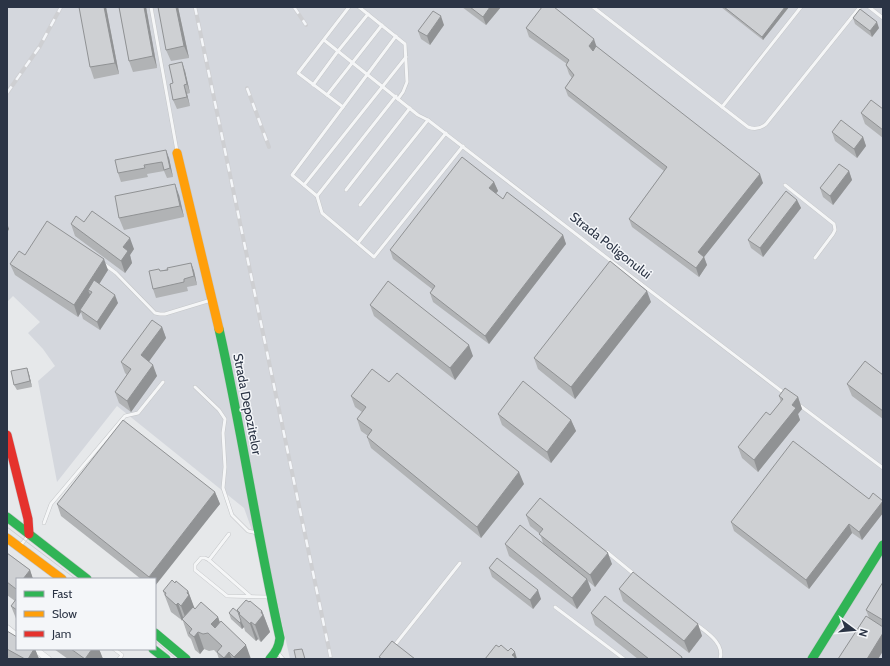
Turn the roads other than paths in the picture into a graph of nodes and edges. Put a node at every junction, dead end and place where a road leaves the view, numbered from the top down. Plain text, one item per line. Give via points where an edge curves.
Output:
1 (151, 7) edge
2 (350, 7) edge
3 (359, 7) edge
4 (593, 7) edge
5 (801, 7) edge
6 (860, 7) edge
7 (869, 7) edge
8 (368, 14) junction
9 (883, 18) edge
10 (382, 25) junction
11 (396, 36) junction
12 (324, 40) junction
13 (338, 51) junction
14 (406, 57) junction
15 (353, 63) junction
16 (367, 74) junction
17 (313, 85) junction
18 (382, 86) junction
19 (327, 95) junction
20 (397, 98) junction
21 (343, 107) junction
22 (722, 107) junction
23 (410, 108) junction
24 (428, 120) junction
25 (446, 133) junction
26 (463, 146) junction
27 (177, 153) joint
28 (304, 185) junction
29 (785, 186) dead end
30 (346, 190) dead end
31 (317, 196) junction
32 (360, 205) dead end
33 (358, 243) junction
34 (815, 258) dead end
35 (99, 260) edge
36 (213, 300) junction
37 (163, 382) dead end
38 (195, 387) dead end
39 (788, 396) edge
40 (794, 401) edge
41 (7, 435) edge
42 (883, 468) edge
43 (7, 517) edge
44 (44, 523) dead end
45 (259, 533) junction
46 (29, 534) junction
47 (229, 534) dead end
48 (7, 538) edge
49 (883, 546) edge
50 (19, 547) junction
51 (604, 550) edge
52 (210, 560) junction
53 (460, 563) dead end
54 (61, 578) edge
55 (87, 578) edge
56 (640, 579) edge
57 (250, 596) junction
58 (272, 597) junction
59 (555, 608) dead end
60 (695, 623) edge
61 (7, 628) edge
62 (156, 634) edge
63 (16, 635) edge
64 (394, 646) edge
65 (36, 650) edge
66 (115, 650) edge
67 (155, 650) edge
68 (273, 655) edge
69 (48, 659) edge
70 (119, 659) edge
71 (166, 659) edge
72 (186, 659) edge
73 (283, 659) edge
74 (624, 659) edge
75 (720, 659) edge
76 (812, 659) edge

1 - 27 lane
2 - 12 lane
3 - 8 lane
4 - 22 lane
5 - 22 lane
6 - 22 lane via 762,127 748,127
7 - 9 lane
8 - 10 lane
8 - 13 lane
10 - 11 lane
10 - 15 lane
11 - 14 lane via 405,44
11 - 16 lane
12 - 13 lane, Strada Poligonului
12 - 17 lane via 298,73
13 - 15 lane, Strada Poligonului
13 - 17 lane
14 - 18 lane
14 - 20 lane via 408,82
15 - 16 lane, Strada Poligonului
15 - 19 lane
16 - 18 lane, Strada Poligonului
16 - 21 lane
17 - 19 lane
18 - 20 lane, Strada Poligonului
18 - 28 lane
19 - 21 lane
20 - 23 lane, Strada Poligonului
20 - 31 lane
21 - 28 lane via 292,175
23 - 24 lane, Strada Poligonului
23 - 30 lane
24 - 25 lane, Strada Poligonului
24 - 32 lane
25 - 26 lane, Strada Poligonului
25 - 33 lane
26 - 33 lane via 374,257
26 - 39 lane, Strada Poligonului
27 - 36 street, Strada Depozitelor
28 - 31 lane
29 - 34 lane via 834,224 833,234
31 - 33 lane via 322,213
35 - 36 lane via 116,273 156,313 165,314
36 - 45 street, Strada Depozitelor
37 - 44 lane via 138,413 125,416 51,504
38 - 45 lane via 225,419 223,488 232,514 248,531
40 - 42 lane
41 - 46 street via 28,519
43 - 46 street
45 - 58 street, Strada Depozitelor
46 - 50 lane
46 - 55 street
47 - 52 lane
48 - 50 street
49 - 76 street
50 - 54 street
51 - 56 lane
52 - 57 lane
52 - 57 lane via 201,558 195,565 195,570 227,596
53 - 64 lane
57 - 58 lane
58 - 68 street, Strada Depozitelor via 280,638
59 - 74 lane
60 - 75 lane via 720,646
61 - 63 street
62 - 72 street
65 - 69 street
66 - 70 lane via 122,655
67 - 71 street
68 - 73 lane

